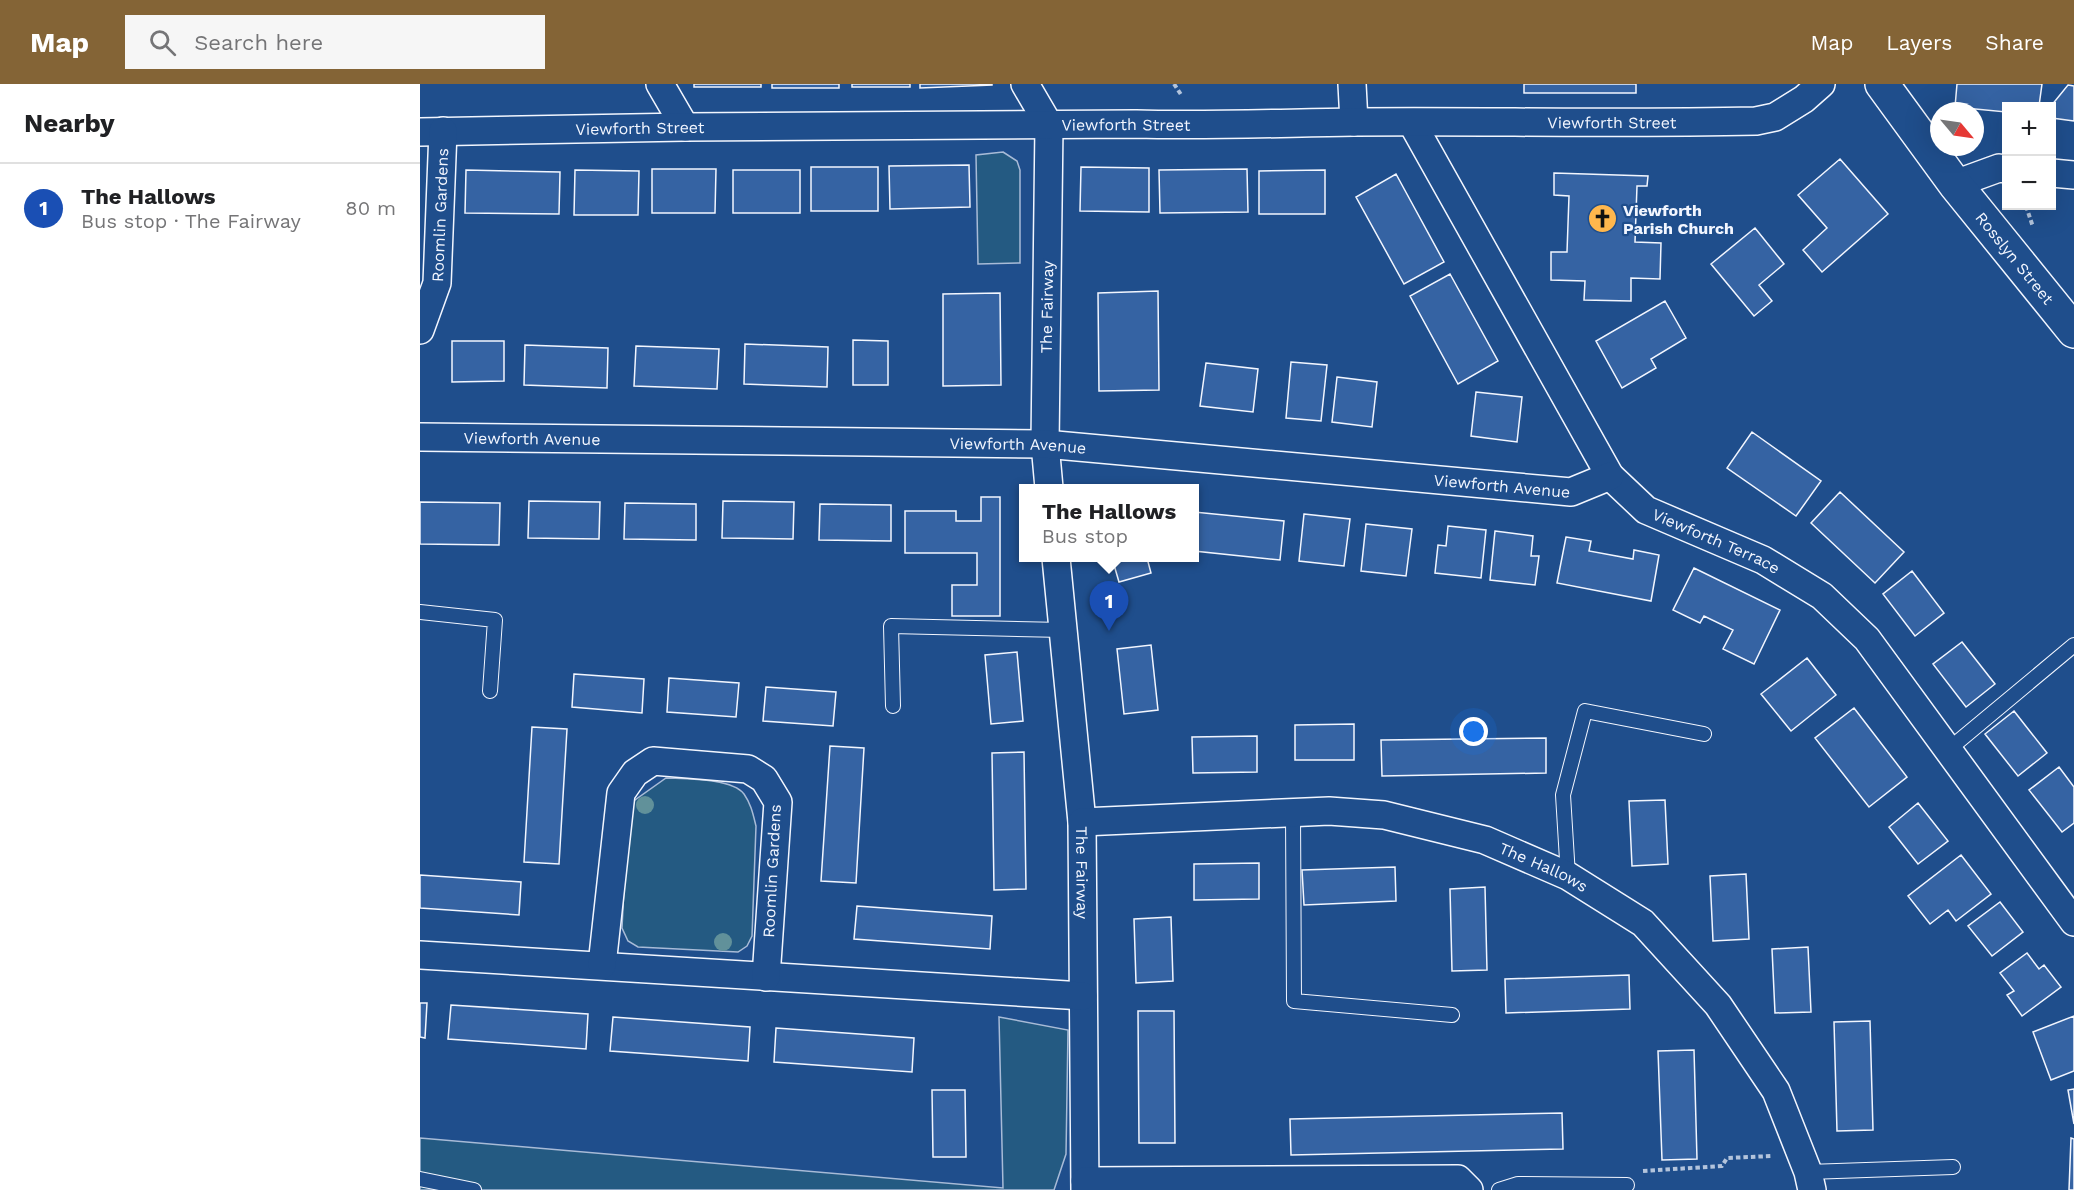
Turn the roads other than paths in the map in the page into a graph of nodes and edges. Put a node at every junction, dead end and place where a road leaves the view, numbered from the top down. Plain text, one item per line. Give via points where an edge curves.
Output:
1 (660, 84) edge
2 (1025, 84) edge
3 (1352, 84) edge
4 (1821, 84) edge
5 (1882, 84) edge
6 (1354, 123) junction
7 (1412, 123) junction
8 (1049, 125) junction
9 (685, 127) junction
10 (431, 131) edge
11 (2002, 168) edge
12 (2056, 173) edge
13 (2074, 175) edge
14 (1954, 184) junction
15 (420, 330) edge
16 (2074, 331) edge
17 (420, 437) edge
18 (1045, 444) junction
19 (1610, 476) junction
20 (1049, 484) edge
21 (1056, 562) edge
22 (420, 612) edge
23 (1063, 630) junction
24 (2074, 645) edge
25 (490, 691) dead end
26 (893, 706) dead end
27 (1704, 734) dead end
28 (1948, 750) junction
29 (1293, 813) junction
30 (1082, 822) junction
31 (1568, 876) junction
32 (2074, 922) edge
33 (420, 955) edge
34 (602, 965) junction
35 (766, 977) junction
36 (1083, 996) junction
37 (1452, 1015) dead end
38 (1953, 1167) dead end
39 (1807, 1172) edge
40 (420, 1179) edge
41 (1085, 1185) edge
42 (1627, 1185) road end
43 (474, 1190) edge
44 (1469, 1190) edge
45 (1499, 1190) edge

1 - 9 street
2 - 8 street
3 - 6 street
4 - 7 street, Viewforth Street via 1775,117 1756,121
5 - 14 main road, Rosslyn Street
6 - 7 street, Viewforth Street
6 - 8 street, Viewforth Street
7 - 19 street, Viewforth Terrace
8 - 9 street, Viewforth Street
8 - 18 street, The Fairway
9 - 10 street, Viewforth Street
10 - 15 street, Roomlin Gardens via 437,283
11 - 14 street
12 - 13 street
14 - 16 main road, Rosslyn Street
17 - 18 street, Viewforth Avenue
18 - 19 street, Viewforth Avenue via 1571,492
18 - 20 street, The Fairway
19 - 28 street, Viewforth Terrace via 1647,510 1762,560 1822,596 1867,639
21 - 23 street, The Fairway
22 - 25 lane via 495,620
23 - 26 lane via 891,626
23 - 30 street, The Fairway
24 - 28 lane
27 - 31 lane via 1585,711 1563,795
28 - 32 street, Viewforth Terrace
29 - 30 street, The Hallows
29 - 31 street, The Hallows via 1384,815 1485,840
29 - 37 lane via 1294,1001
30 - 36 street, The Fairway
31 - 39 street, The Hallows via 1643,923 1718,1005 1776,1091
33 - 34 street
34 - 35 street
34 - 35 street, Roomlin Gardens via 621,793 636,773 653,761 748,769 764,779 778,802
35 - 36 street
36 - 41 street, The Fairway
38 - 39 lane
40 - 43 lane
41 - 44 street via 1458,1179
42 - 45 lane via 1518,1184

